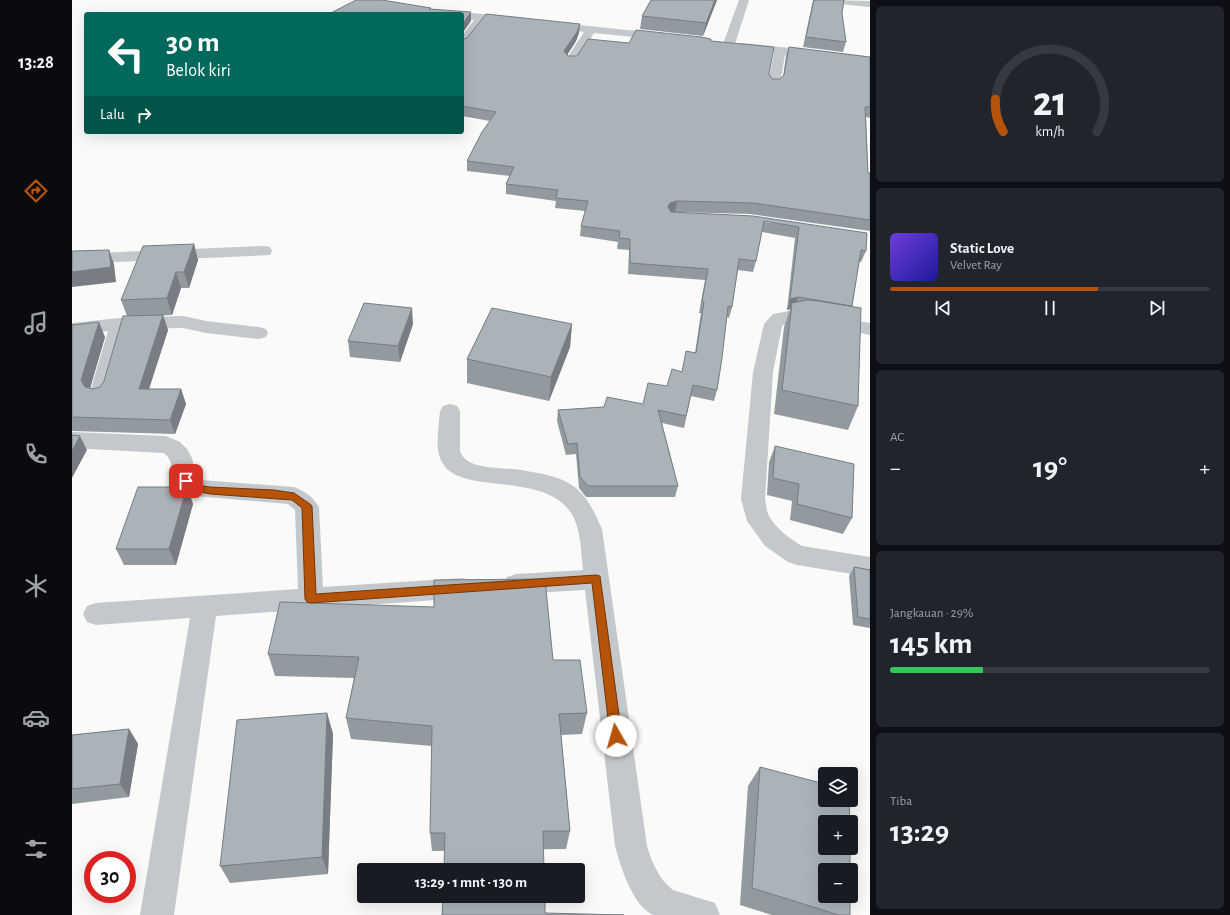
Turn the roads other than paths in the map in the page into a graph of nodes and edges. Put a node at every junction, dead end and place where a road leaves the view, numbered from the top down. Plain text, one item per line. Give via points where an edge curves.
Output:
1 (744, 0) edge
2 (830, 0) edge
3 (870, 4) edge
4 (464, 15) edge
5 (482, 17) junction
6 (523, 22) edge
7 (538, 23) edge
8 (591, 29) junction
9 (676, 38) edge
10 (464, 41) edge
11 (714, 42) edge
12 (729, 44) junction
13 (780, 51) junction
14 (571, 61) edge
15 (870, 61) edge
16 (774, 84) edge
17 (264, 252) dead end
18 (72, 259) edge
19 (119, 324) junction
20 (72, 329) edge
21 (870, 329) edge
22 (259, 333) dead end
23 (98, 395) edge
24 (450, 411) dead end
25 (72, 440) edge
26 (870, 568) edge
27 (596, 579) junction
28 (311, 599) junction
29 (205, 606) junction
30 (96, 614) dead end
31 (157, 915) edge
32 (704, 915) edge

1 - 12 street
2 - 3 street
4 - 5 street
5 - 6 street
5 - 10 street
7 - 8 street
8 - 9 street
8 - 14 street
11 - 12 street
12 - 13 street
13 - 15 street
13 - 16 street
17 - 18 street
19 - 20 street
19 - 22 street via 183,322
19 - 23 street
21 - 26 street via 794,316 780,318 773,324 763,372 753,499 759,521 774,539 797,555
24 - 27 street via 449,451 452,461 464,469 486,475 549,484 567,494 582,510 590,529
25 - 28 street via 165,444 174,447 178,452 186,481 195,488 294,496 307,506
27 - 28 street
27 - 32 street via 630,846 636,865 661,901
28 - 29 street
29 - 30 street
29 - 31 street

